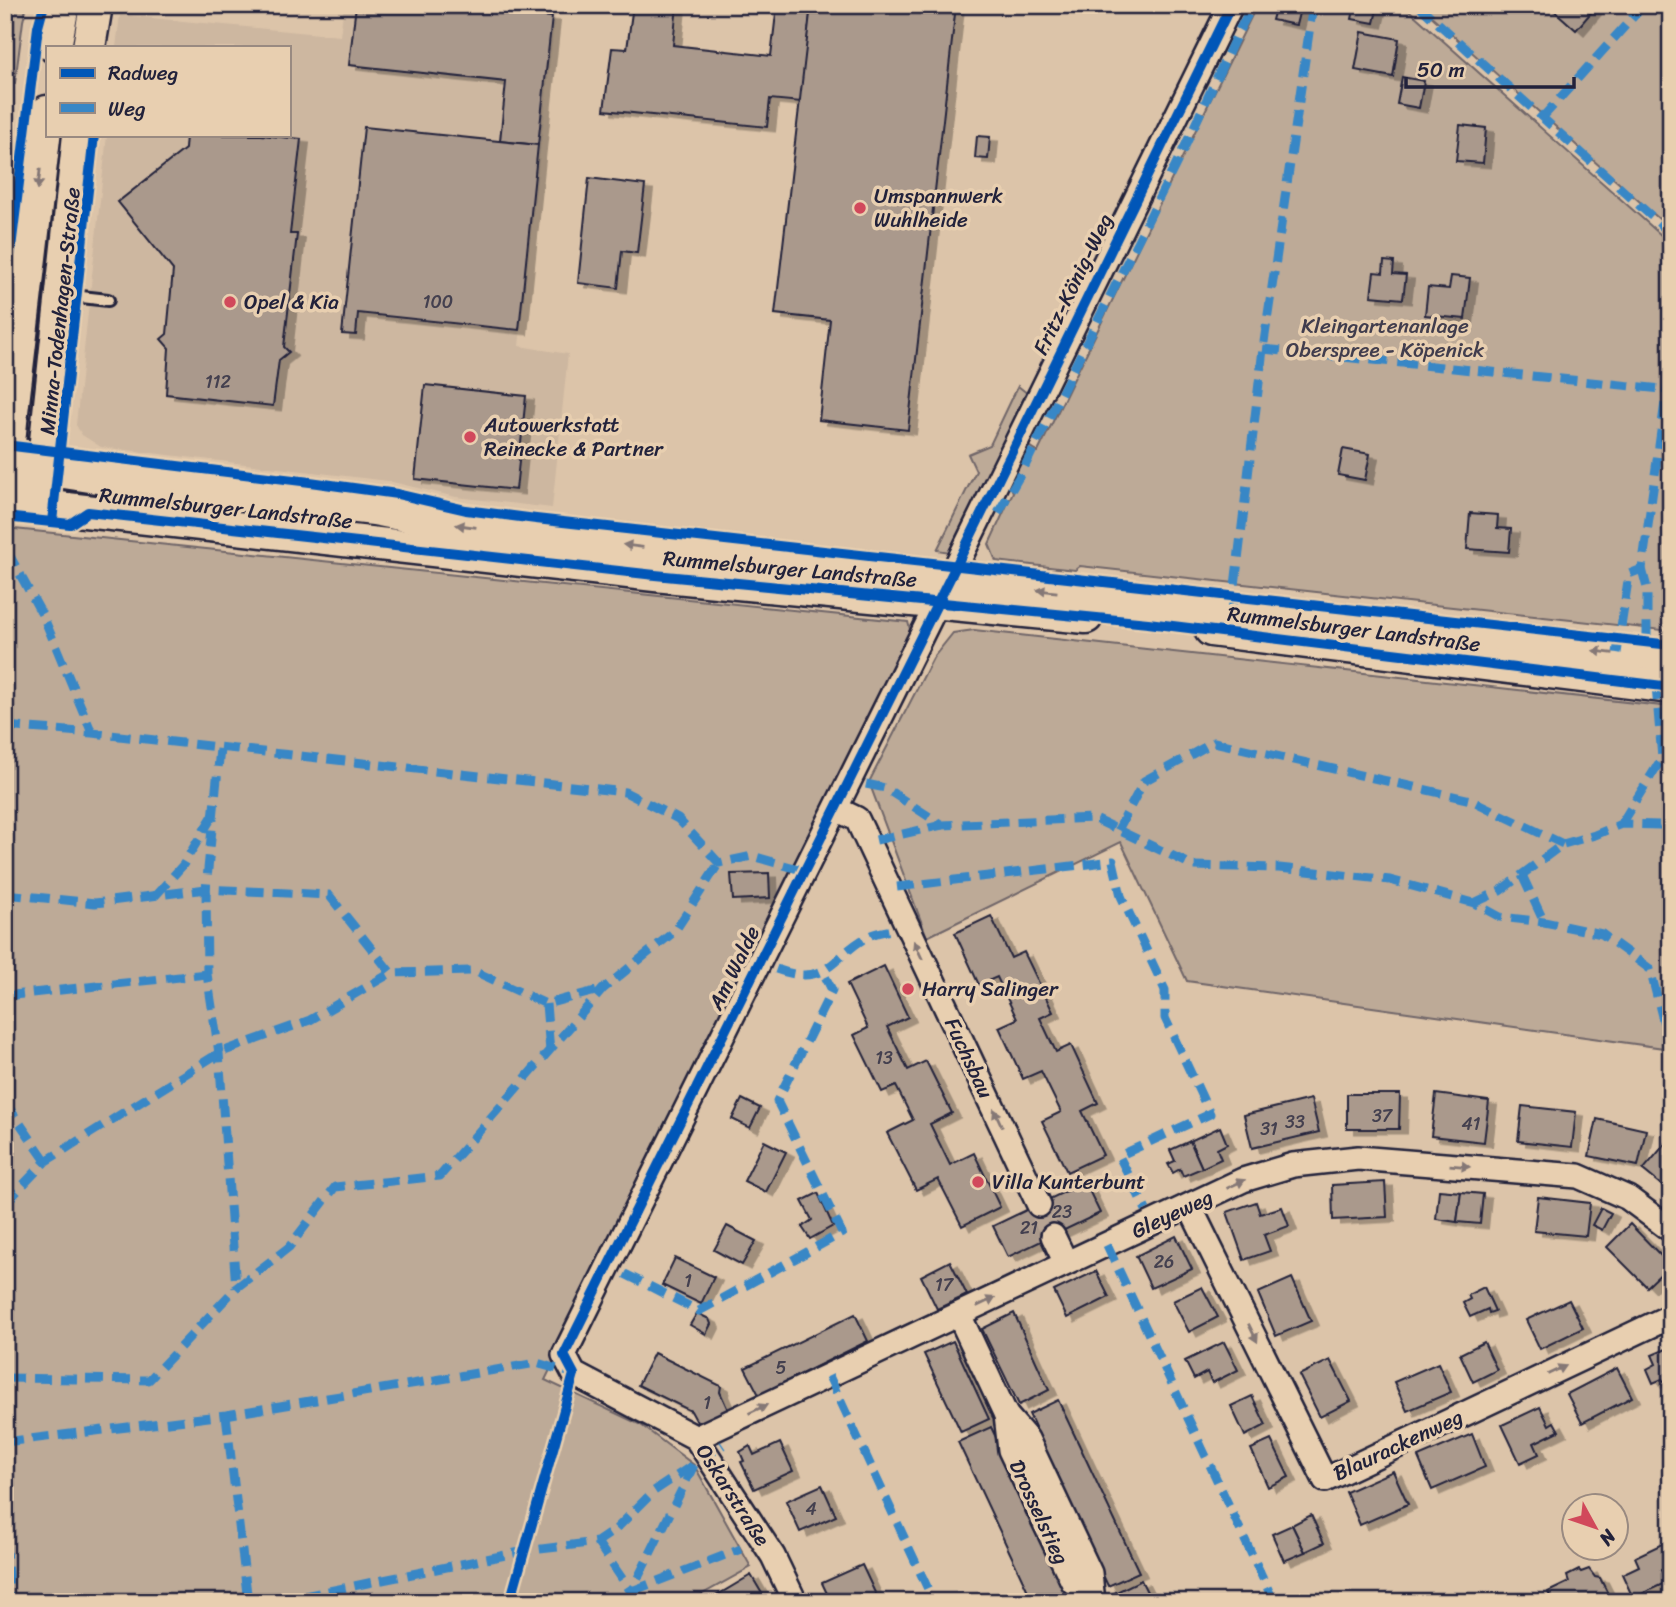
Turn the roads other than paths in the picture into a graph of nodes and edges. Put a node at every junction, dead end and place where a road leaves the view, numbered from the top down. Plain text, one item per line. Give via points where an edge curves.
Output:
1 (63, 5) edge
2 (96, 5) edge
3 (1231, 5) edge
4 (55, 46) edge
5 (89, 46) edge
6 (46, 121) edge
7 (79, 136) edge
8 (61, 294) junction
9 (108, 300) dead end
10 (6, 463) edge
11 (43, 469) junction
12 (13, 503) edge
13 (943, 591) junction
14 (1671, 659) edge
15 (1671, 687) edge
16 (836, 809) junction
17 (1038, 1205) tunnel mouth
18 (1190, 1207) junction
19 (1671, 1230) edge
20 (1053, 1236) tunnel mouth
21 (1066, 1263) junction
22 (959, 1315) junction
23 (1671, 1316) edge
24 (571, 1382) joint
25 (696, 1438) junction
26 (1093, 1601) edge
27 (795, 1602) edge

1 - 4 main road
2 - 5 main road
3 - 13 street, Fritz-König-Weg
6 -> 10 main road, Minna-Todenhagen-Straße
7 - 8 main road, Minna-Todenhagen-Straße
8 - 9 lane
8 - 11 main road, Minna-Todenhagen-Straße
10 - 11 main road, Rummelsburger Landstraße
10 - 12 main road, Minna-Todenhagen-Straße
11 - 12 main road, Minna-Todenhagen-Straße
13 -> 11 main road, Rummelsburger Landstraße via 463,526 374,509
12 - 13 main road, Rummelsburger Landstraße via 655,575
14 -> 13 main road, Rummelsburger Landstraße
13 - 15 main road, Rummelsburger Landstraße via 987,609 1162,624
13 - 16 street, Am Walde
17 -> 16 street, Fuchsbau via 857,819
16 - 24 street, Am Walde via 564,1354
18 -> 19 street, Gleyeweg via 1243,1180 1293,1165 1358,1158 1578,1176 1628,1198
18 - 21 street, Gleyeweg
18 -> 23 street, Blaurackenweg via 1325,1480
20 - 21 street
22 -> 21 street, Gleyeweg
25 -> 22 street, Gleyeweg
22 - 26 street, Drosselstieg via 1006,1415 1027,1439 1090,1573
24 - 25 street, Oskarstraße
25 - 27 street, Oskarstraße via 773,1556

